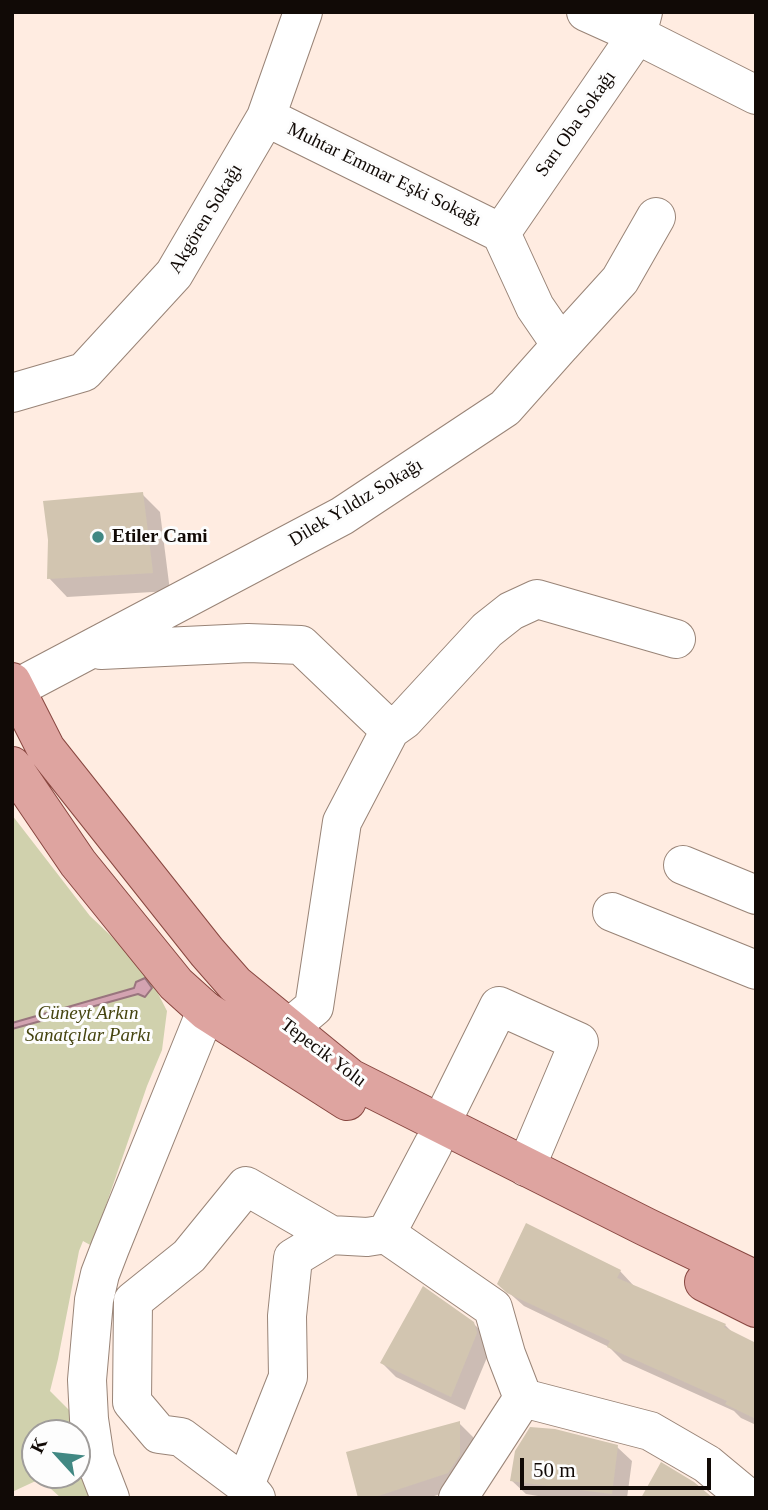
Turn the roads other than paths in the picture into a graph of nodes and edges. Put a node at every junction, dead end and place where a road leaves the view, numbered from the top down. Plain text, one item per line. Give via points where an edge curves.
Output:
1 (303, 12) edge
2 (586, 12) edge
3 (640, 24) edge
4 (756, 95) edge
5 (266, 117) junction
6 (656, 218) dead end
7 (501, 233) junction
8 (561, 345) junction
9 (12, 393) edge
10 (676, 639) dead end
11 (88, 651) junction
12 (13, 687) edge
13 (390, 730) junction
14 (12, 766) edge
15 (683, 866) dead end
16 (756, 895) edge
17 (612, 912) dead end
18 (207, 952) junction
19 (756, 970) edge
20 (176, 984) junction
21 (235, 984) junction
22 (206, 1011) junction
23 (289, 1028) junction
24 (437, 1134) junction
25 (526, 1167) junction
26 (331, 1234) junction
27 (386, 1234) junction
28 (756, 1280) edge
29 (756, 1308) edge
30 (523, 1398) junction
31 (251, 1491) edge
32 (110, 1498) edge
33 (458, 1498) edge
34 (748, 1498) edge

1 - 5 street, Akgören Sokağı
2 - 3 street
3 - 4 street
3 - 7 street, Sarı Oba Sokağı
5 - 7 street, Muhtar Emmar Eşki Sokağı
5 - 9 street, Akgören Sokağı via 174,274 84,372
6 - 8 street, Dilek Yıldız Sokağı via 620,279
7 - 8 street via 535,307
8 - 11 street, Dilek Yıldız Sokağı via 505,408 342,516
10 - 13 street via 537,599 511,611 487,630
11 - 12 street, Dilek Yıldız Sokağı
11 - 13 street via 301,645
12 - 18 main road, Tepecik Yolu via 46,749
13 - 23 street via 342,822 314,1007
14 - 20 main road, Tepecik Yolu via 78,863
15 - 16 street
17 - 19 street
18 - 20 main road
18 - 21 main road, Tepecik Yolu
20 - 22 main road, Tepecik Yolu
21 - 22 main road via 217,1006
21 - 23 main road, Tepecik Yolu
22 - 24 main road, Tepecik Yolu via 336,1096
22 - 32 street via 110,1248 94,1300 87,1380 89,1419 95,1459
23 - 24 main road, Tepecik Yolu via 350,1078
24 - 25 main road, Tepecik Yolu
24 - 25 street via 499,1006 579,1042
24 - 27 street
24 - 29 main road, Tepecik Yolu
25 - 28 main road, Tepecik Yolu
26 - 27 street
26 - 31 street via 293,1258 287,1316 288,1377
26 - 31 street via 246,1186 188,1256 133,1301 132,1402 159,1434 181,1437
27 - 30 street via 493,1308
30 - 33 street
30 - 34 street via 650,1430 707,1464

